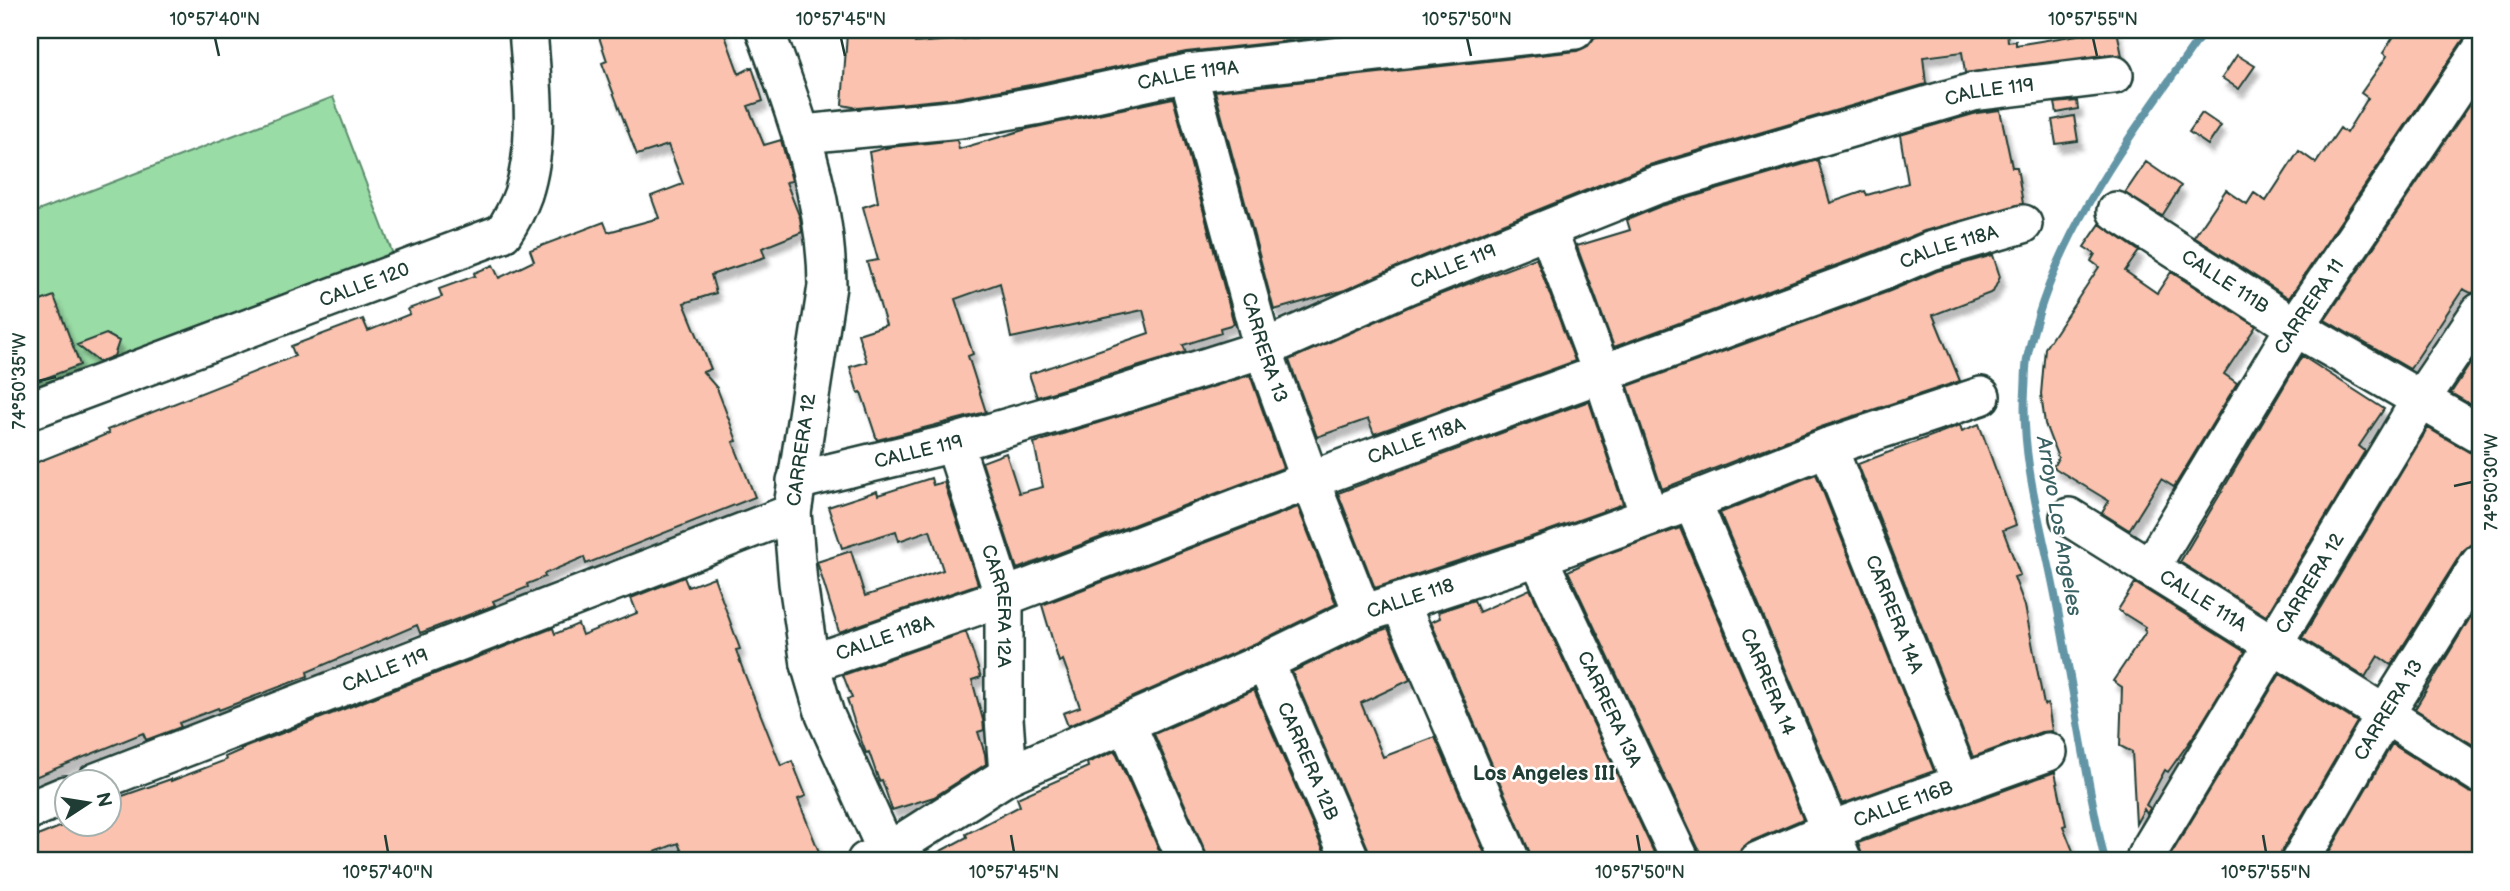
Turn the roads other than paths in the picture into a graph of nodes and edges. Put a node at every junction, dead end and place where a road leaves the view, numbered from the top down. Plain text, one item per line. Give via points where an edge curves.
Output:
1 (528, 30) edge
2 (765, 30) edge
3 (1575, 30) edge
4 (2480, 52) edge
5 (1188, 73) junction
6 (2114, 75) dead end
7 (803, 134) junction
8 (2116, 211) dead end
9 (2023, 224) dead end
10 (1548, 230) junction
11 (2480, 312) edge
12 (2295, 327) junction
13 (1263, 349) junction
14 (1602, 374) junction
15 (1981, 396) dead end
16 (2421, 399) junction
17 (30, 410) edge
18 (2480, 434) edge
19 (954, 443) junction
20 (1828, 447) junction
21 (1310, 480) junction
22 (794, 497) junction
23 (1692, 501) junction
24 (1649, 516) junction
25 (2069, 517) dead end
26 (1538, 557) junction
27 (2480, 563) edge
28 (2150, 568) junction
29 (1004, 597) junction
30 (1400, 603) junction
31 (1363, 614) junction
32 (2272, 645) junction
33 (1265, 662) junction
34 (810, 664) junction
35 (2384, 716) junction
36 (1126, 723) junction
37 (2048, 752) dead end
38 (122, 771) edge
39 (2480, 774) edge
40 (1008, 775) junction
41 (1961, 783) junction
42 (52, 801) edge
43 (30, 810) edge
44 (1837, 845) edge
45 (2146, 856) dead end
46 (882, 858) edge
47 (1187, 861) edge
48 (1351, 861) edge
49 (1511, 861) edge
50 (1681, 861) edge
51 (1758, 861) edge
52 (2300, 861) edge

1 - 17 street, CALLE 120 via 533,105 530,158 523,193 503,233
2 - 7 street, CARRERA 12
3 - 5 street, CALLE 119A
4 - 12 street, CARRERA 11
5 - 7 street, CALLE 119A via 960,119
5 - 13 street, CARRERA 13
6 - 10 street, CALLE 119 via 1973,92 1654,186
7 - 22 street, CARRERA 12 via 827,250 827,286
8 - 12 street, CALLE 111B
9 - 14 street, CALLE 118A via 1930,251
10 - 13 street, CALLE 119 via 1407,285
10 - 14 street
11 - 16 street, CARRERA 12
12 - 16 street, CALLE 111B
12 - 28 street, CARRERA 11
13 - 19 street, CALLE 119
13 - 21 street, CARRERA 13
14 - 21 street, CALLE 118A
14 - 24 street
15 - 20 street, CALLE 118
16 - 18 street, CALLE 111B
16 - 32 street, CARRERA 12
19 - 22 street, CALLE 119
19 - 29 street, CARRERA 12A
20 - 23 street, CALLE 118
20 - 41 street, CARRERA 14A
21 - 29 street, CALLE 118A
21 - 31 street, CARRERA 13
22 - 34 street, CARRERA 12 via 798,583
22 - 38 street, CALLE 119
23 - 24 street, CALLE 118
23 - 44 street, CARRERA 14
24 - 26 street, CALLE 118
25 - 28 street, CALLE 111A
26 - 30 street, CALLE 118
26 - 50 street, CARRERA 13A
27 - 35 street, CARRERA 13
28 - 32 street, CALLE 111A
29 - 34 street, CALLE 118A
29 - 40 street, CARRERA 12A
30 - 31 street, CALLE 118
30 - 49 street
31 - 33 street, CALLE 118
32 - 35 street, CALLE 111A
32 - 45 street, CARRERA 12
33 - 36 street, CALLE 118
33 - 48 street, CARRERA 12B
34 - 46 street, CARRERA 12 via 825,715
35 - 39 street, CALLE 111A
35 - 52 street, CARRERA 13
36 - 40 street, CALLE 118
36 - 47 street
37 - 41 street, CALLE 116B
40 - 46 street, CALLE 118
41 - 44 street, CALLE 116B
42 - 43 street
44 - 51 street, CALLE 116B

